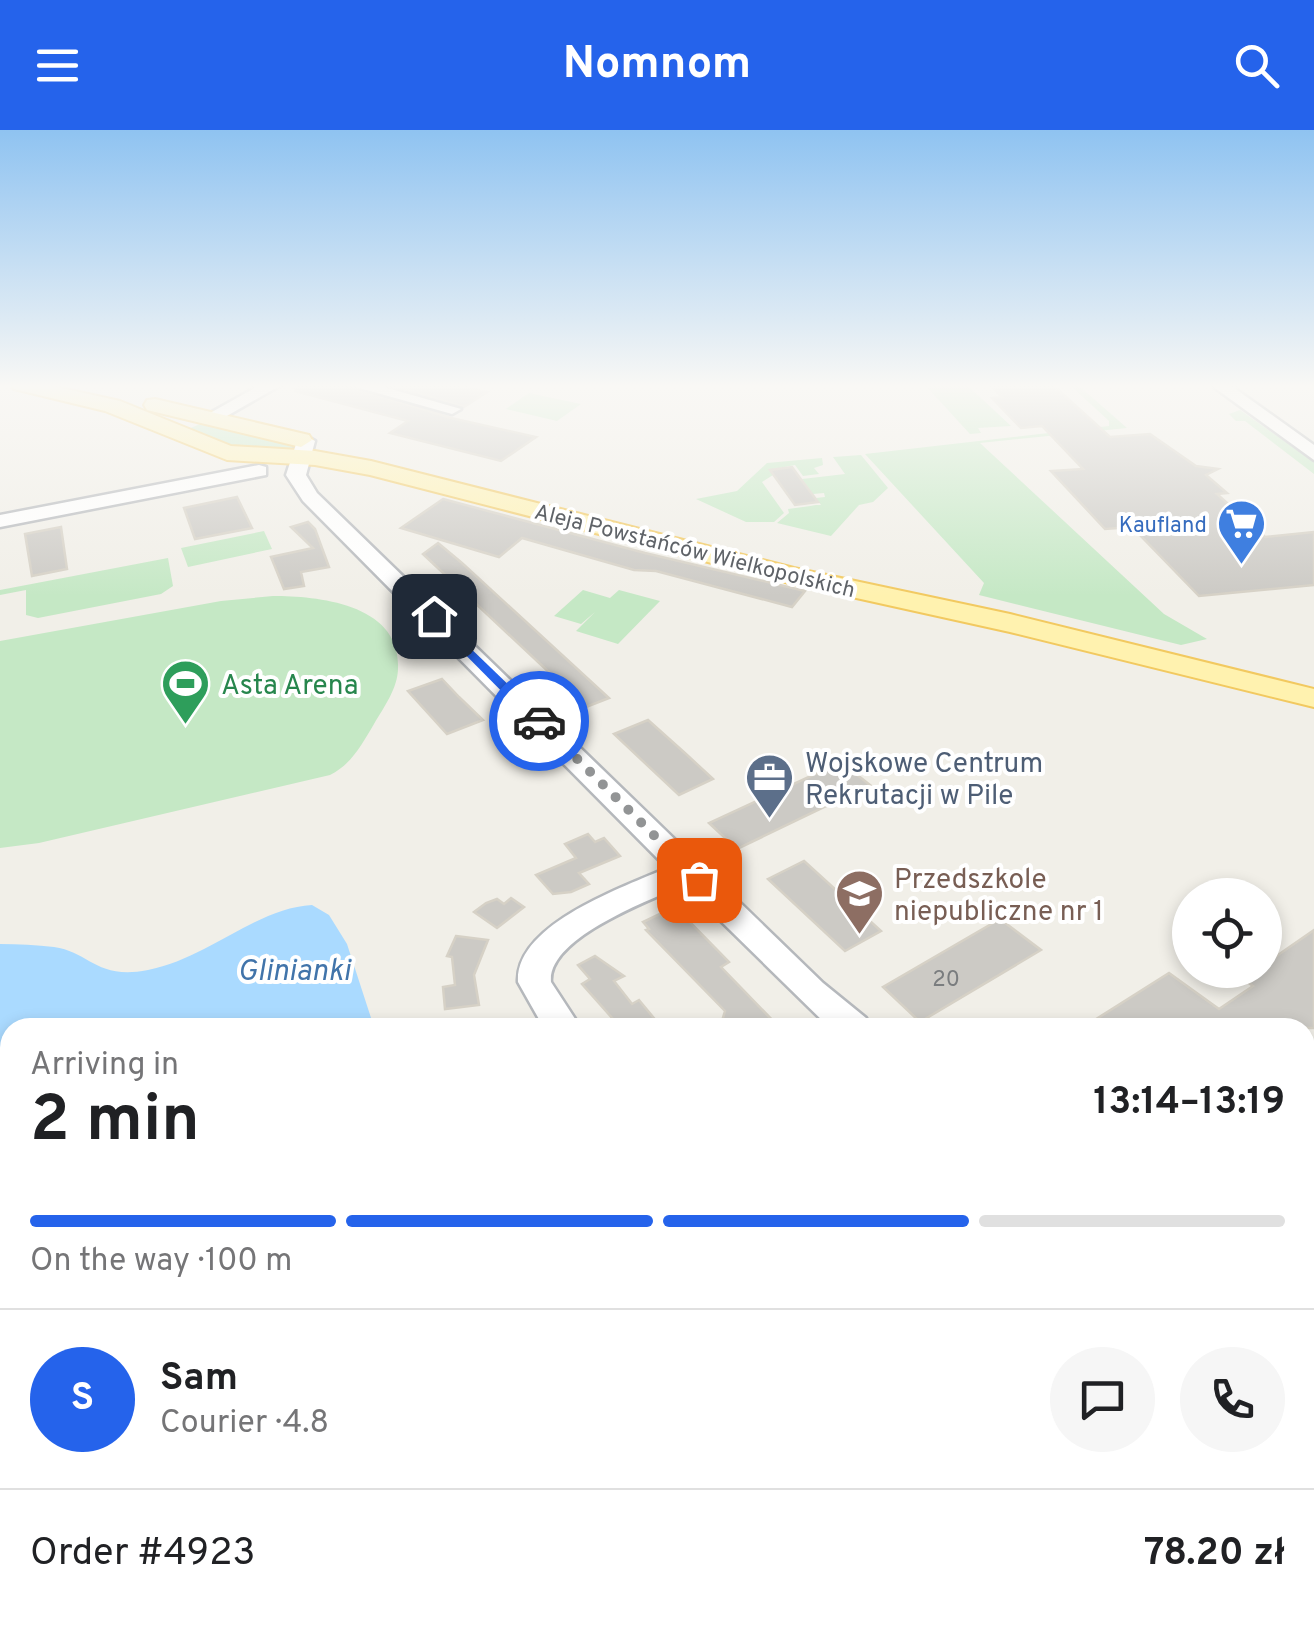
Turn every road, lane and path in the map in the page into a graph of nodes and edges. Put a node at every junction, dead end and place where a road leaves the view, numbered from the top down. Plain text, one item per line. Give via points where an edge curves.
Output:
1 (230, 455) edge
2 (253, 455) edge
3 (292, 455) edge
4 (302, 460) junction
5 (252, 473) junction
6 (0, 521) edge
7 (1314, 686) edge
8 (1314, 698) edge
9 (690, 870) junction
10 (557, 1018) edge
11 (842, 1018) edge

1 - 5 street
2 - 4 main road, Aleja Powstańców Wielkopolskich
3 - 4 main road, Aleja Powstańców Wielkopolskich
4 - 5 street via 278,481
4 - 7 main road, Aleja Powstańców Wielkopolskich via 1034,617
4 - 8 main road, Aleja Powstańców Wielkopolskich via 349,463
4 - 9 street via 314,502
5 - 6 street
9 - 10 street via 546,946 534,980
9 - 11 street

